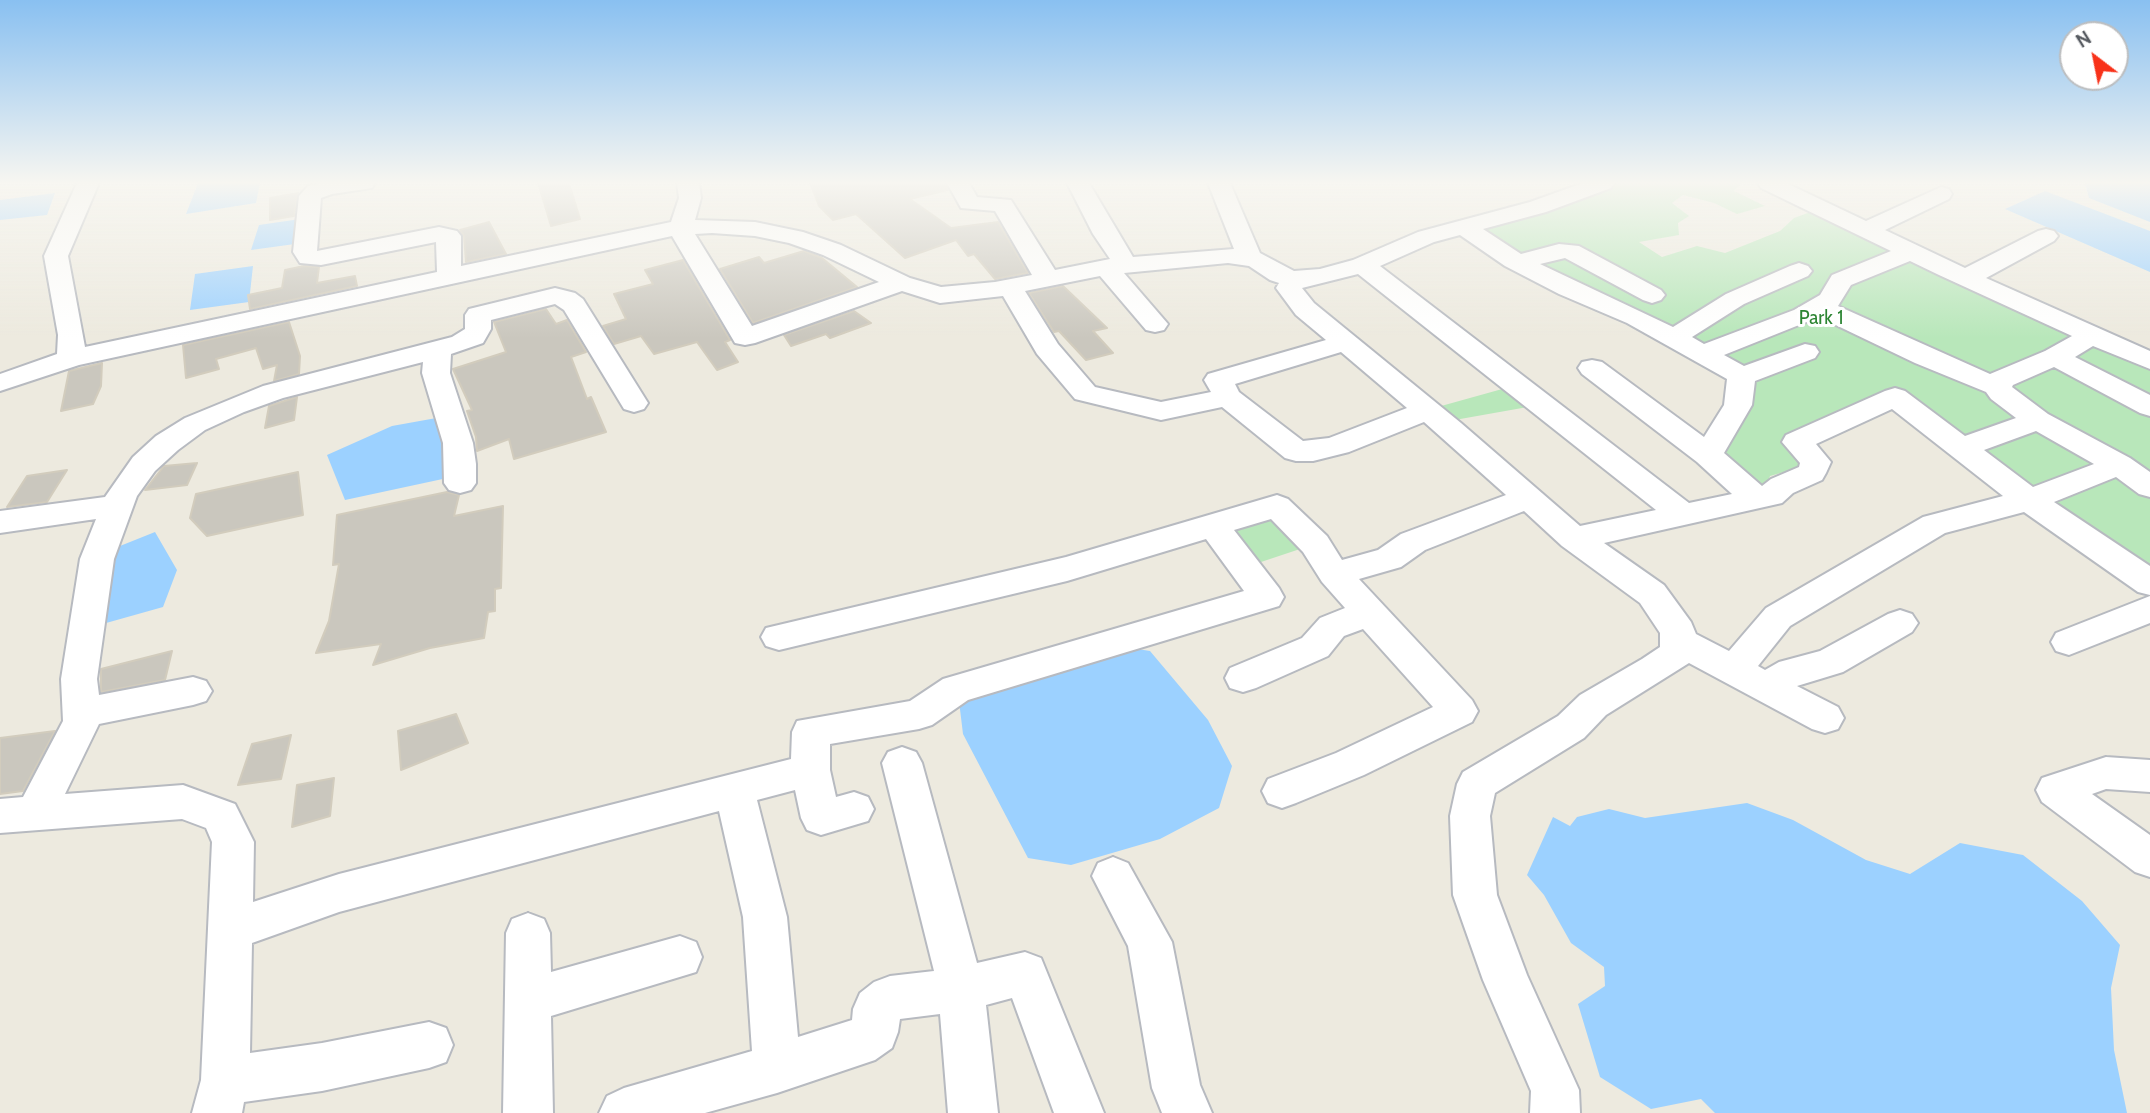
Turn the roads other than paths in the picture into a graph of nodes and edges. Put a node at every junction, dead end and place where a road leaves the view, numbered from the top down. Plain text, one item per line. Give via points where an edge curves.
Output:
1 (65, 235) edge
2 (307, 235) edge
3 (434, 235) edge
4 (444, 235) edge
5 (650, 235) edge
6 (684, 235) edge
7 (785, 235) edge
8 (1021, 235) edge
9 (1105, 235) edge
10 (1240, 235) edge
11 (1434, 235) edge
12 (1476, 235) edge
13 (1876, 235) edge
14 (2046, 236) dead end
15 (1911, 252) junction
16 (542, 256) junction
17 (1249, 256) junction
18 (1518, 263) junction
19 (1362, 265) junction
20 (1116, 266) junction
21 (1799, 271) dead end
22 (458, 274) junction
23 (1966, 278) junction
24 (1293, 279) junction
25 (1048, 280) junction
26 (901, 284) junction
27 (1010, 287) junction
28 (1652, 295) dead end
29 (566, 298) junction
30 (2024, 304) junction
31 (1818, 307) junction
32 (478, 315) junction
33 (1989, 317) dead end
34 (1155, 324) dead end
35 (2092, 335) junction
36 (1673, 338) junction
37 (1347, 342) junction
38 (437, 349) junction
39 (1805, 352) dead end
40 (1702, 354) junction
41 (2146, 355) edge
42 (71, 358) junction
43 (2055, 358) junction
44 (1592, 368) dead end
45 (1742, 376) junction
46 (0, 383) edge
47 (1998, 387) junction
48 (1228, 397) junction
49 (634, 403) dead end
50 (2150, 407) edge
51 (1429, 410) junction
52 (2038, 420) junction
53 (1961, 448) junction
54 (1708, 455) junction
55 (2119, 465) junction
56 (460, 483) dead end
57 (2150, 487) edge
58 (1529, 498) junction
59 (1756, 499) junction
60 (2029, 500) junction
61 (117, 506) junction
62 (1684, 514) junction
63 (0, 523) edge
64 (1213, 525) junction
65 (1574, 538) junction
66 (1334, 574) junction
67 (2150, 583) edge
68 (2150, 609) edge
69 (1369, 612) junction
70 (1900, 623) dead end
71 (779, 637) dead end
72 (1678, 641) junction
73 (2069, 642) dead end
74 (1243, 678) dead end
75 (1749, 678) junction
76 (192, 691) dead end
77 (81, 713) junction
78 (1825, 718) dead end
79 (902, 763) dead end
80 (810, 770) junction
81 (2150, 776) edge
82 (734, 790) junction
83 (1282, 791) dead end
84 (854, 809) dead end
85 (17, 815) edge
86 (2150, 859) edge
87 (1113, 876) dead end
88 (230, 930) junction
89 (528, 933) dead end
90 (680, 957) dead end
91 (961, 989) junction
92 (527, 1001) junction
93 (429, 1045) dead end
94 (777, 1069) junction
95 (221, 1097) edge
96 (528, 1113) edge
97 (624, 1113) edge
98 (973, 1113) edge
99 (1079, 1113) edge
100 (1187, 1113) edge
101 (1555, 1113) edge

1 - 42 street via 56,256
2 - 3 street via 305,252 309,258 321,258
4 - 22 street via 449,236 447,245
5 - 16 street
6 - 26 street via 745,337
7 - 26 street via 832,250
8 - 25 street
9 - 20 street
10 - 17 street
11 - 19 street
12 - 18 street
13 - 15 street
14 - 23 street
15 - 23 street
15 - 31 street via 1841,280 1830,300
16 - 22 street
16 - 29 street
17 - 20 street
17 - 24 street
18 - 28 street via 1570,251
18 - 36 street
19 - 24 street
19 - 62 street
20 - 25 street
20 - 34 street
21 - 36 street via 1735,299
22 - 32 street
22 - 42 street
23 - 30 street
24 - 37 street via 1289,288 1295,298
25 - 27 street
26 - 27 street via 940,295
27 - 48 street via 1047,348 1085,393 1161,411
29 - 32 street via 545,298
29 - 49 street
30 - 33 street
30 - 35 street
31 - 40 street via 1783,325
31 - 47 street
32 - 38 street via 473,337
35 - 41 street
35 - 43 street
36 - 40 street
37 - 48 street via 1218,380
37 - 51 street
38 - 56 street via 436,373 458,443
38 - 61 street via 273,392 195,424 144,464
39 - 45 street
40 - 45 street
42 - 46 street
43 - 47 street via 2000,380
43 - 50 street
44 - 54 street
45 - 54 street via 1738,405
47 - 52 street
48 - 51 street via 1296,451 1338,445
51 - 58 street
52 - 53 street
52 - 55 street
53 - 59 street via 1895,397 1797,442 1816,461 1811,473 1771,496
53 - 60 street
54 - 59 street
55 - 57 street
55 - 60 street
58 - 65 street
58 - 66 street via 1413,542 1388,559
59 - 62 street
60 - 67 street
60 - 75 street via 1934,525 1778,617
61 - 63 street
61 - 77 street via 97,559 79,679
62 - 65 street
64 - 66 street via 1277,506 1315,544
64 - 71 street via 1067,569
64 - 80 street via 1267,597 956,689 919,714 811,733
65 - 72 street via 1652,594 1678,631
66 - 69 street
68 - 73 street
69 - 74 street via 1332,627 1315,647
69 - 83 street via 1459,711
70 - 75 street via 1830,662
72 - 75 street
72 - 101 street via 1677,653 1655,669 1477,784 1470,816 1475,895 1506,980 1555,1090
75 - 78 street
76 - 77 street
77 - 85 street via 82,720
79 - 91 street
80 - 82 street
80 - 84 street via 821,818
81 - 86 street via 2106,773 2056,790
82 - 88 street via 339,893
82 - 94 street via 765,917
85 - 88 street via 183,802 221,816 233,842
87 - 100 street via 1150,942 1177,1088
88 - 95 street
89 - 92 street
90 - 92 street
91 - 94 street via 890,998 876,1009 875,1032 858,1043
91 - 98 street
91 - 99 street via 1025,973
92 - 96 street
93 - 95 street via 322,1067
94 - 97 street

